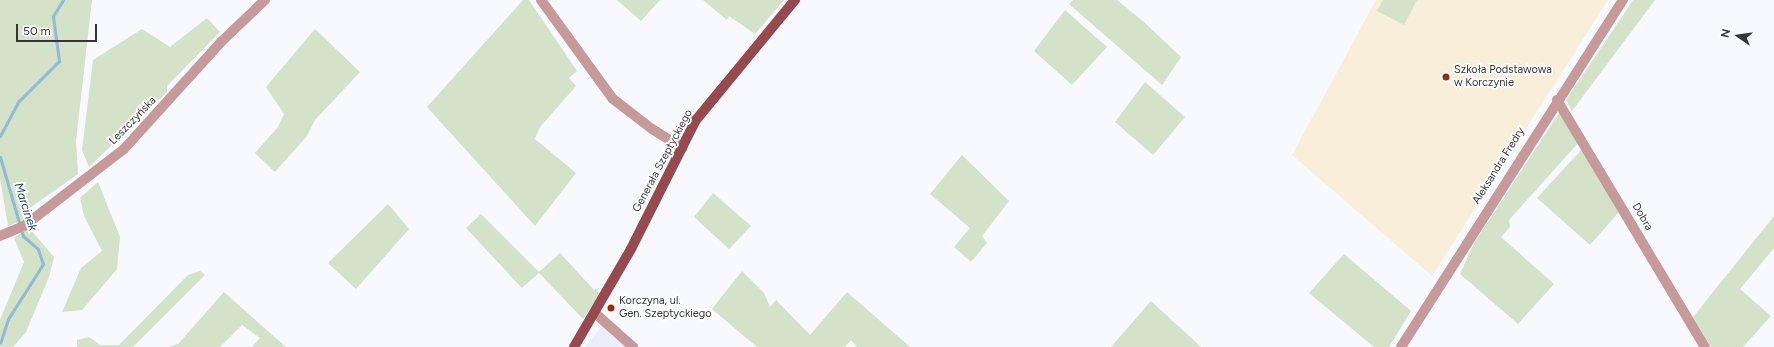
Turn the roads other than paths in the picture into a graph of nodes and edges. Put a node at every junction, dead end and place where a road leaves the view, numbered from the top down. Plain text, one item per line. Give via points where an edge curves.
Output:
1 (265, 0) edge
2 (541, 0) edge
3 (795, 0) edge
4 (1622, 0) edge
5 (1557, 100) junction
6 (683, 148) junction
7 (4, 235) edge
8 (596, 314) junction
9 (574, 347) edge
10 (633, 347) edge
11 (1401, 347) edge
12 (1705, 347) edge

1 - 7 street, Leszczyńska via 221,42 124,149 24,226
2 - 6 street via 613,98 652,129
3 - 6 main road, Generała Szeptyckiego via 696,120
4 - 5 street, Aleksandra Fredry
5 - 11 street, Aleksandra Fredry
5 - 12 street, Dobra
6 - 8 main road, Generała Szeptyckiego
8 - 9 main road, Generała Szeptyckiego
8 - 10 street

